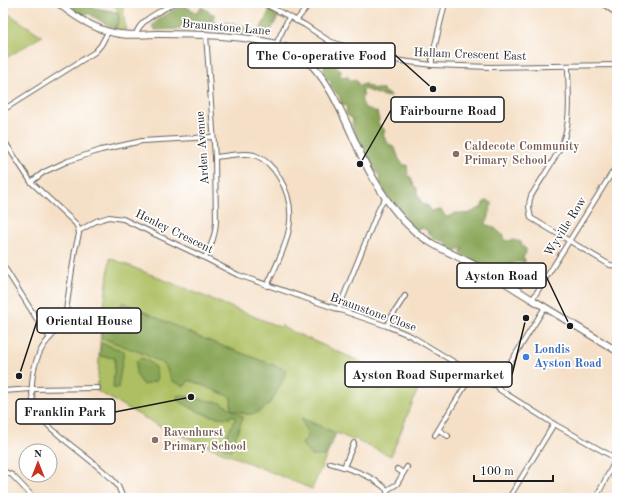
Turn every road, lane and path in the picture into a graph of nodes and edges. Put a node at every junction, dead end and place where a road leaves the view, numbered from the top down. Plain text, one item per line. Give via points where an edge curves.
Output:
1 (58, 3) edge
2 (174, 3) edge
3 (263, 3) edge
4 (310, 3) edge
5 (445, 3) edge
6 (602, 3) edge
7 (166, 5) edge
8 (617, 14) edge
9 (289, 17) junction
10 (296, 21) junction
11 (108, 32) junction
12 (136, 34) junction
13 (206, 35) junction
14 (276, 44) junction
15 (432, 65) junction
16 (617, 65) edge
17 (568, 66) junction
18 (3, 110) edge
19 (212, 137) junction
20 (3, 140) edge
21 (215, 157) junction
22 (617, 165) edge
23 (30, 182) junction
24 (386, 198) junction
25 (79, 231) junction
26 (569, 241) junction
27 (205, 258) junction
28 (3, 265) edge
29 (617, 266) edge
30 (238, 276) joint
31 (267, 286) junction
32 (405, 296) dead end
33 (532, 300) junction
34 (545, 307) junction
35 (338, 310) junction
36 (387, 326) junction
37 (50, 338) junction
38 (617, 351) edge
39 (473, 373) junction
40 (496, 384) junction
41 (98, 388) dead end
42 (32, 389) junction
43 (3, 391) edge
44 (554, 424) junction
45 (438, 430) junction
46 (436, 435) dead end
47 (448, 436) dead end
48 (354, 442) dead end
49 (616, 459) edge
50 (330, 464) dead end
51 (344, 467) junction
52 (407, 467) dead end
53 (397, 469) dead end
54 (3, 471) edge
55 (404, 473) junction
56 (387, 490) junction
57 (34, 498) edge
58 (123, 498) edge
59 (387, 498) edge
60 (509, 498) edge
61 (596, 498) edge

1 - 11 street, Braunstone Lane via 75,16
2 - 7 street
3 - 9 street, Hallam Crescent East
4 - 10 street
5 - 15 street
6 - 8 street
7 - 12 street via 143,22
9 - 10 street, Hallam Crescent East
9 - 14 street
10 - 15 street, Hallam Crescent East via 329,41 364,53
11 - 12 street, Braunstone Lane
11 - 18 street via 95,52
12 - 13 street, Braunstone Lane
13 - 14 street, Braunstone Lane
13 - 19 street, Arden Avenue
14 - 24 street, Braunstone Lane via 293,50 317,71 327,85 364,162
15 - 17 street, Hallam Crescent East
16 - 17 street, Hallam Crescent East
17 - 26 street via 569,115 566,133 528,204 531,218
19 - 21 street, Arden Avenue
19 - 23 street via 142,141 101,150 68,161
20 - 23 street
21 - 27 street, Arden Avenue via 216,230
21 - 31 street via 255,155 277,172 284,185 290,200 289,232
22 - 26 street, Wyville Row
23 - 25 street via 75,223
24 - 33 street, Braunstone Lane via 420,236 483,269
24 - 35 street via 380,206
25 - 27 street, Henley Crescent via 109,217 123,219
25 - 37 street via 65,317
26 - 29 street via 610,266
26 - 33 street, Wyville Row
27 - 30 street, Henley Crescent
28 - 37 street
30 - 31 street, Braunstone Close
31 - 35 street, Braunstone Close
32 - 36 street
33 - 34 street, Braunstone Lane
34 - 38 street, Braunstone Lane
34 - 40 street
35 - 36 street, Braunstone Close
36 - 39 street, Braunstone Close via 411,336
37 - 42 street via 38,356
39 - 40 street, Braunstone Close via 492,385
39 - 45 street
40 - 44 street, Braunstone Close via 500,390
41 - 42 street
42 - 43 street
42 - 58 street via 36,411 42,420 112,479
44 - 49 street, Braunstone Close
44 - 60 street
45 - 46 street
45 - 47 street
48 - 51 street
49 - 61 street
50 - 51 street
51 - 56 street via 369,476
52 - 55 street
53 - 55 street
54 - 57 street via 12,475
55 - 56 street via 397,484
56 - 59 street

